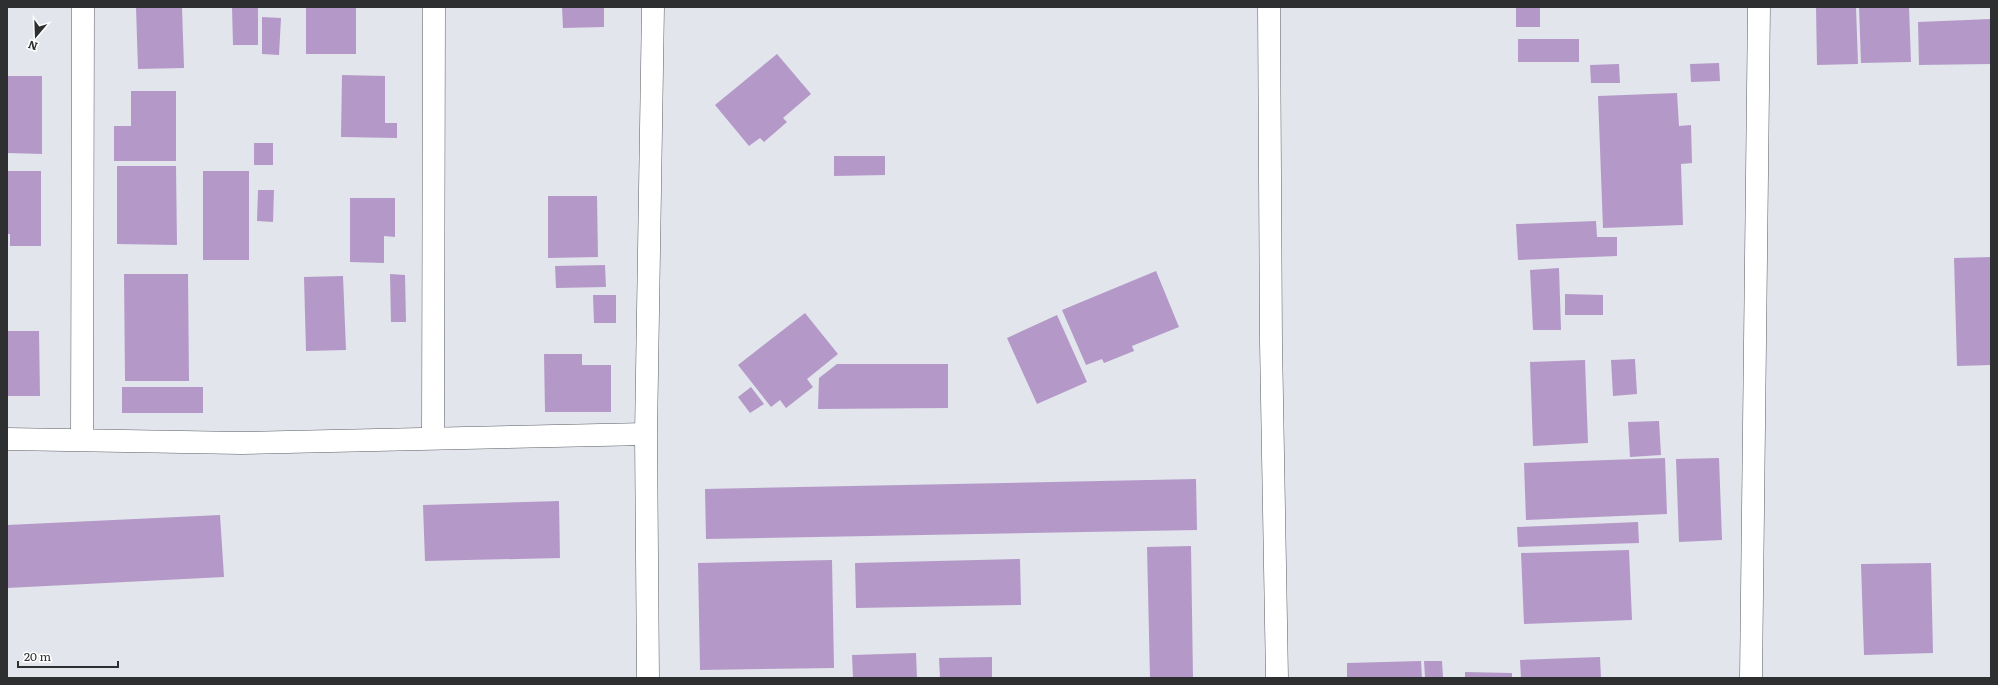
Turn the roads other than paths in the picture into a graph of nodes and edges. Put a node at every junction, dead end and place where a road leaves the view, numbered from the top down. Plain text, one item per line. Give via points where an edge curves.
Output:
1 (83, 7) edge
2 (434, 7) edge
3 (653, 7) edge
4 (1269, 7) edge
5 (1759, 7) edge
6 (646, 434) junction
7 (433, 438) junction
8 (82, 439) junction
9 (7, 440) edge
10 (648, 678) edge
11 (1277, 678) edge
12 (1751, 678) edge

1 - 8 street
2 - 7 street
3 - 6 street
4 - 11 street
5 - 12 street
6 - 7 street
6 - 10 street
7 - 8 street via 241,443
8 - 9 street

